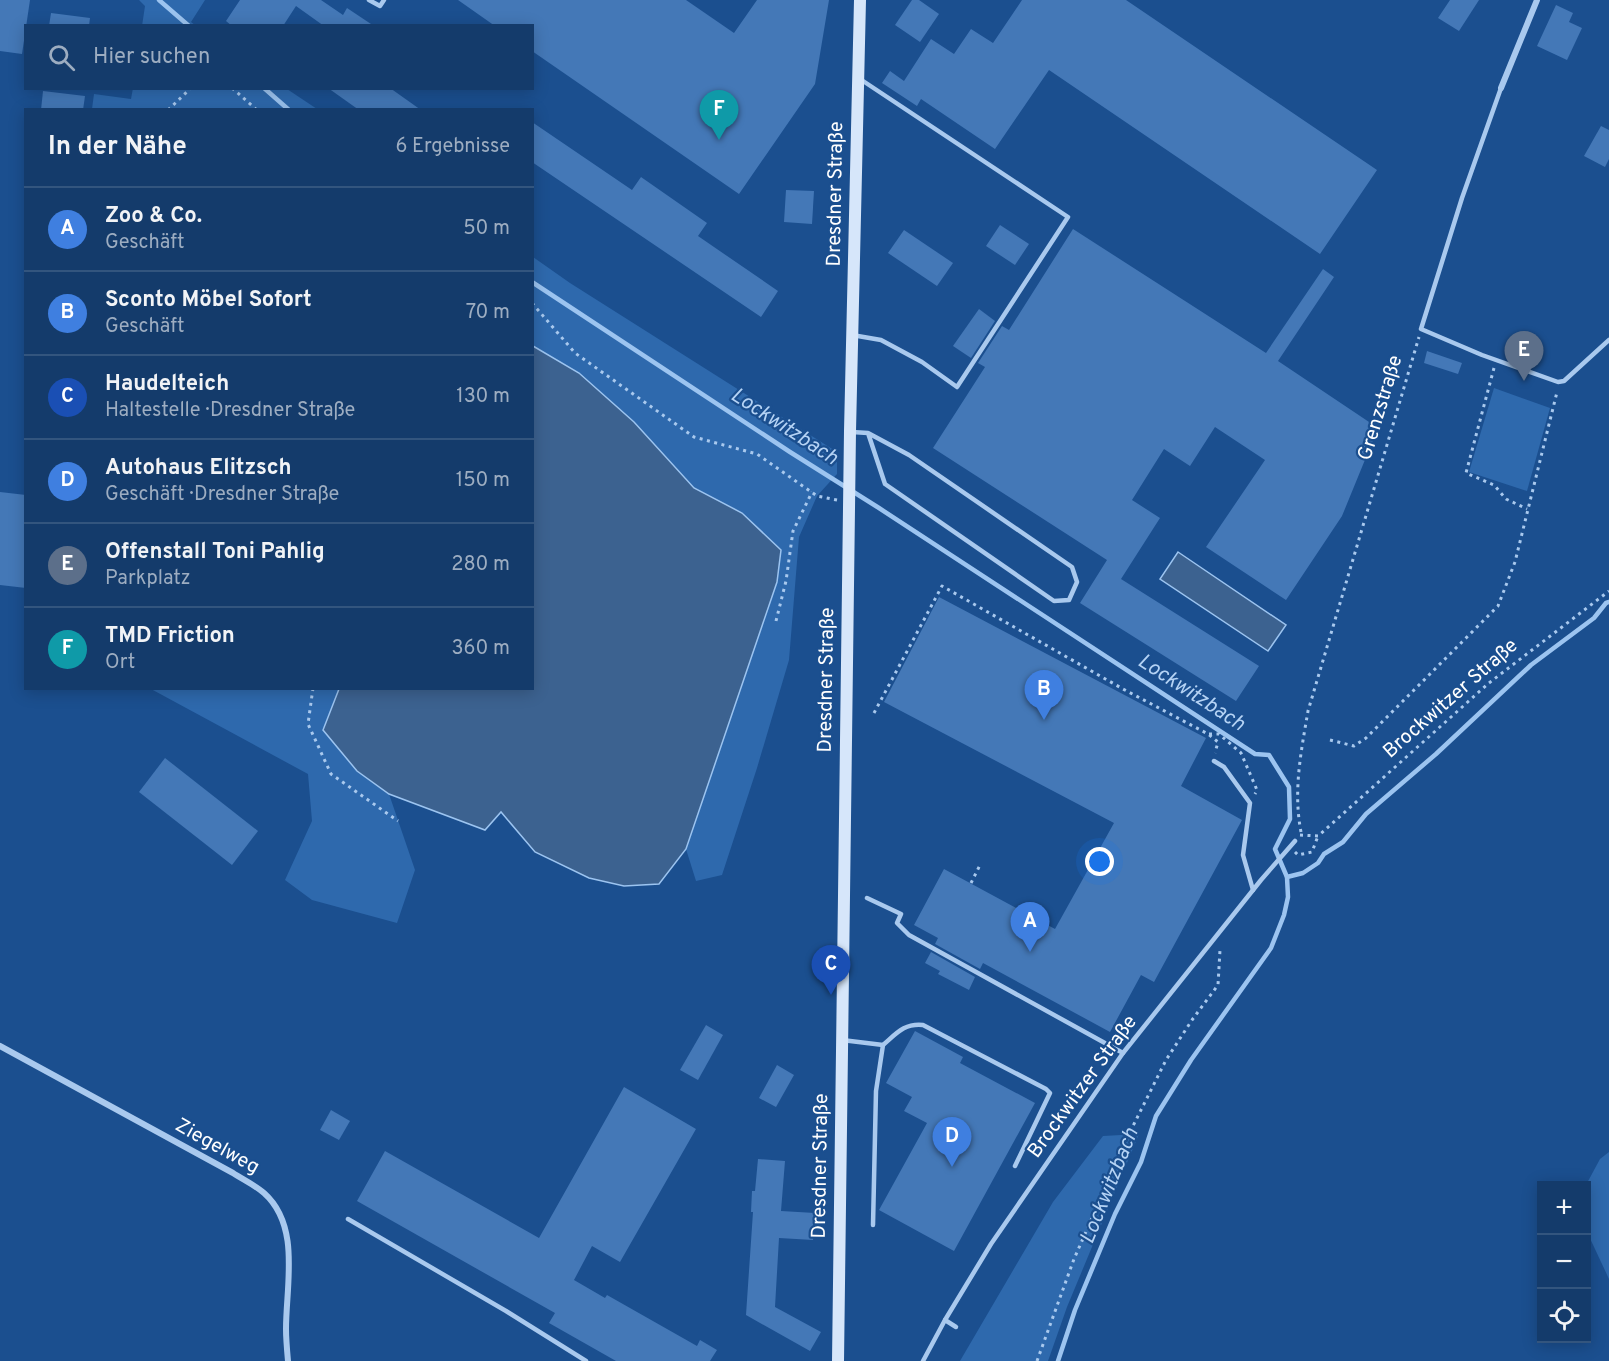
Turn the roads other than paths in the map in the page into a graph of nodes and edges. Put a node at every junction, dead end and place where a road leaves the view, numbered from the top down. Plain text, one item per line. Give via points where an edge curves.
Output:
1 (369, 0) edge
2 (384, 0) edge
3 (860, 0) edge
4 (1537, 0) edge
5 (858, 77) junction
6 (1501, 88) joint
7 (852, 335) junction
8 (1609, 340) edge
9 (850, 431) junction
10 (867, 434) junction
11 (1214, 760) dead end
12 (1295, 841) road end
13 (1253, 890) junction
14 (867, 898) dead end
15 (842, 1040) junction
16 (883, 1045) junction
17 (0, 1046) edge
18 (1123, 1053) junction
19 (1015, 1166) dead end
20 (348, 1219) dead end
21 (873, 1225) dead end
22 (945, 1320) junction
23 (956, 1327) dead end
24 (288, 1361) edge
25 (586, 1361) edge
26 (838, 1361) edge
27 (923, 1361) edge

1 - 2 lane via 380,6
3 - 5 main road, Dresdner Straße
4 - 6 street
5 - 7 main road, Dresdner Straße
5 - 7 lane via 1068,217 957,387 881,340
6 - 8 lane via 1421,329 1558,382 1564,381
7 - 9 main road, Dresdner Straße
9 - 10 lane
9 - 15 main road, Dresdner Straße
10 - 10 lane via 909,455 1072,567 1077,582 1069,600 1054,601 885,484
11 - 13 lane via 1224,767 1250,803 1243,855
12 - 13 lane, Brockwitzer Straße
13 - 18 lane, Brockwitzer Straße
14 - 18 lane via 901,914 897,923 909,935
15 - 16 lane
15 - 26 main road, Dresdner Straße
16 - 19 lane via 904,1028 923,1025 1050,1093
16 - 21 lane via 876,1091
17 - 24 street, Ziegelweg via 264,1193 280,1215 287,1238
18 - 22 lane, Brockwitzer Straße via 991,1244
20 - 25 lane
22 - 23 lane
22 - 27 lane, Brockwitzer Straße

